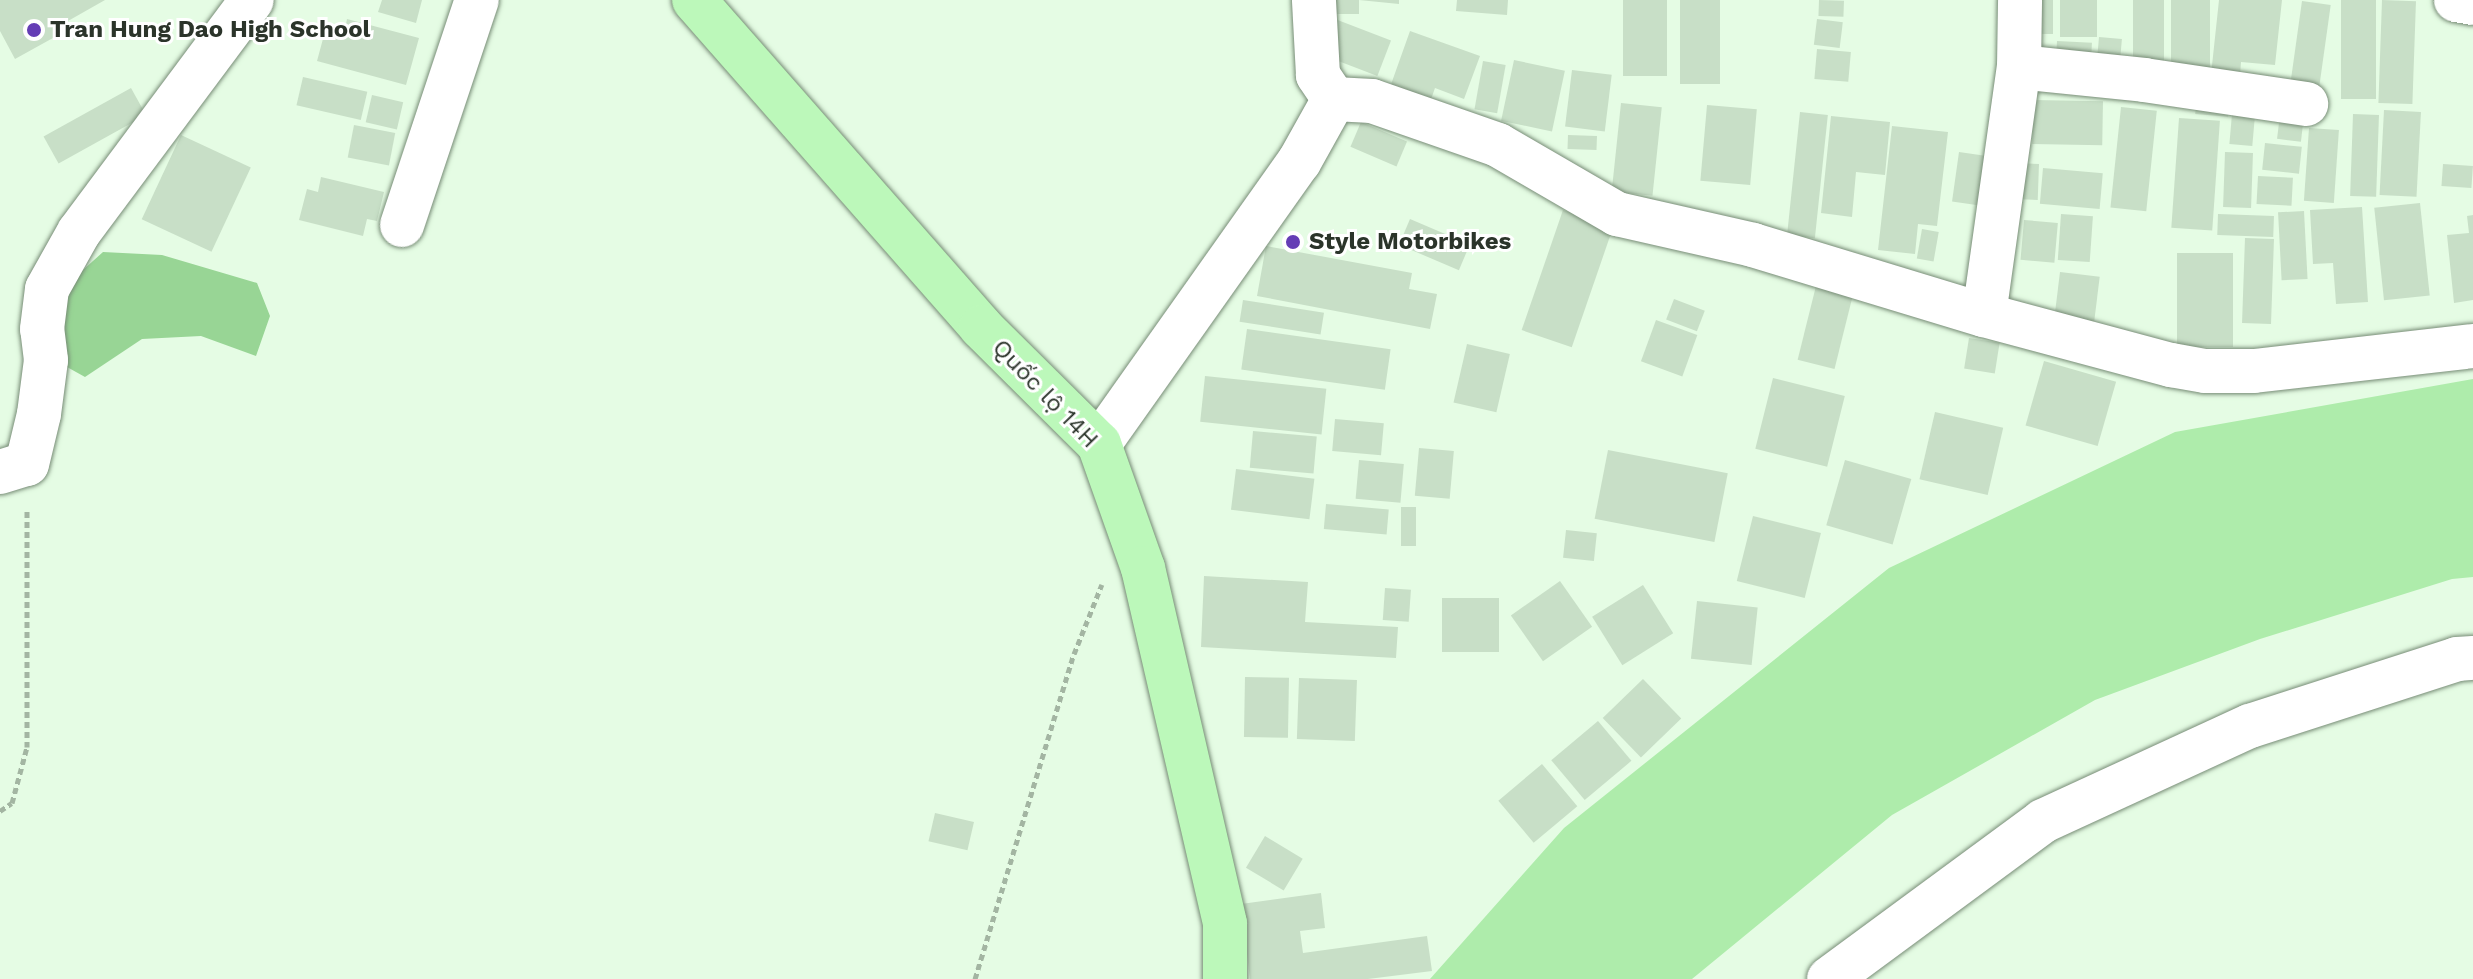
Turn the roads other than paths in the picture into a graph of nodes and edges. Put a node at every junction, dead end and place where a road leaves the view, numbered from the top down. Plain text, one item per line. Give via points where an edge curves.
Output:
1 (252, 0) edge
2 (477, 0) edge
3 (694, 0) edge
4 (1314, 0) edge
5 (2020, 0) edge
6 (2456, 0) edge
7 (2473, 3) edge
8 (2019, 67) junction
9 (1334, 99) junction
10 (2306, 104) dead end
11 (402, 225) dead end
12 (1984, 315) junction
13 (2473, 346) edge
14 (1099, 444) junction
15 (14, 468) edge
16 (2473, 658) edge
17 (1225, 979) edge
18 (1829, 979) edge

1 - 15 street via 79,232 47,289 42,329 46,360
2 - 11 street
3 - 14 main road, Quốc lộ 14H via 981,327
4 - 9 street via 1318,75
5 - 8 street
6 - 7 street
8 - 10 street
8 - 12 street
9 - 12 street via 1372,101 1498,145 1617,214 1753,245
9 - 14 street via 1299,162
12 - 13 street via 2205,371 2254,371
14 - 17 main road, Quốc lộ 14H via 1143,568 1225,924
16 - 18 street via 2250,726 2043,821

